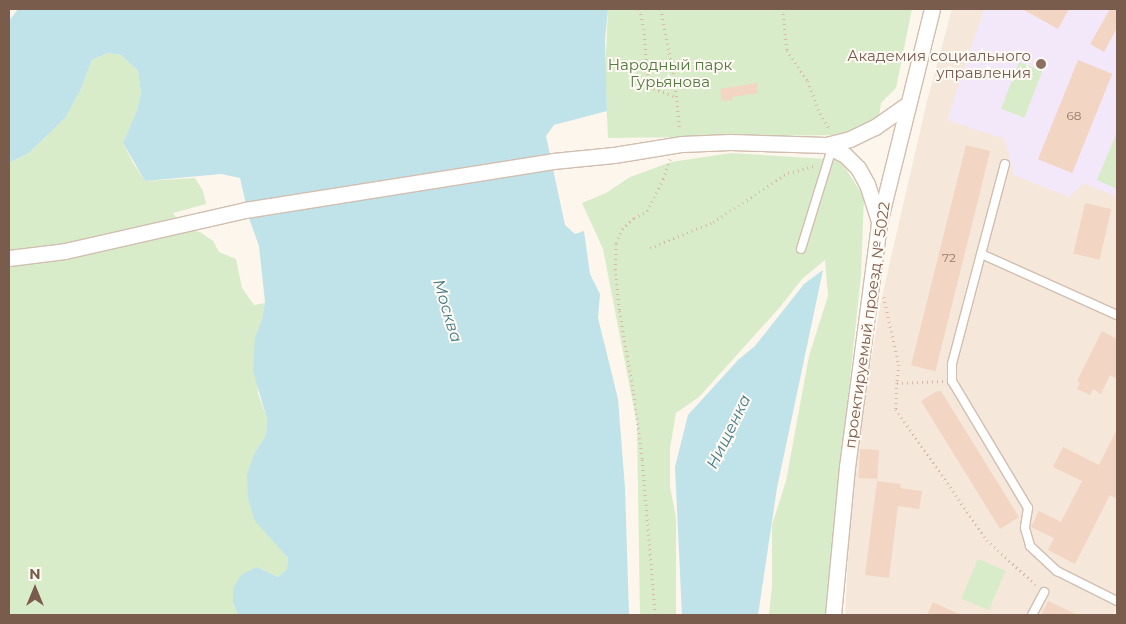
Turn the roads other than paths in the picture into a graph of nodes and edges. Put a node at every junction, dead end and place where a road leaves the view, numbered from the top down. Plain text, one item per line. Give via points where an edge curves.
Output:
1 (932, 9) edge
2 (907, 105) junction
3 (829, 147) junction
4 (1005, 164) dead end
5 (879, 223) junction
6 (801, 249) dead end
7 (981, 254) junction
8 (9, 258) edge
9 (1117, 315) edge
10 (1044, 592) road end
11 (1117, 600) edge
12 (833, 615) edge
13 (1032, 615) edge

1 - 2 street, проектируемый проезд № 5022
2 - 3 street via 875,127
2 - 5 street, проектируемый проезд № 5022
3 - 5 street via 846,155 858,168 867,184
3 - 6 lane
3 - 8 street via 730,142 678,145 553,161 245,210 65,251
4 - 7 lane
5 - 12 street, проектируемый проезд № 5022 via 847,467
7 - 9 lane
7 - 11 lane via 952,364 952,381 1028,508 1025,528 1030,546 1057,570
10 - 13 lane

